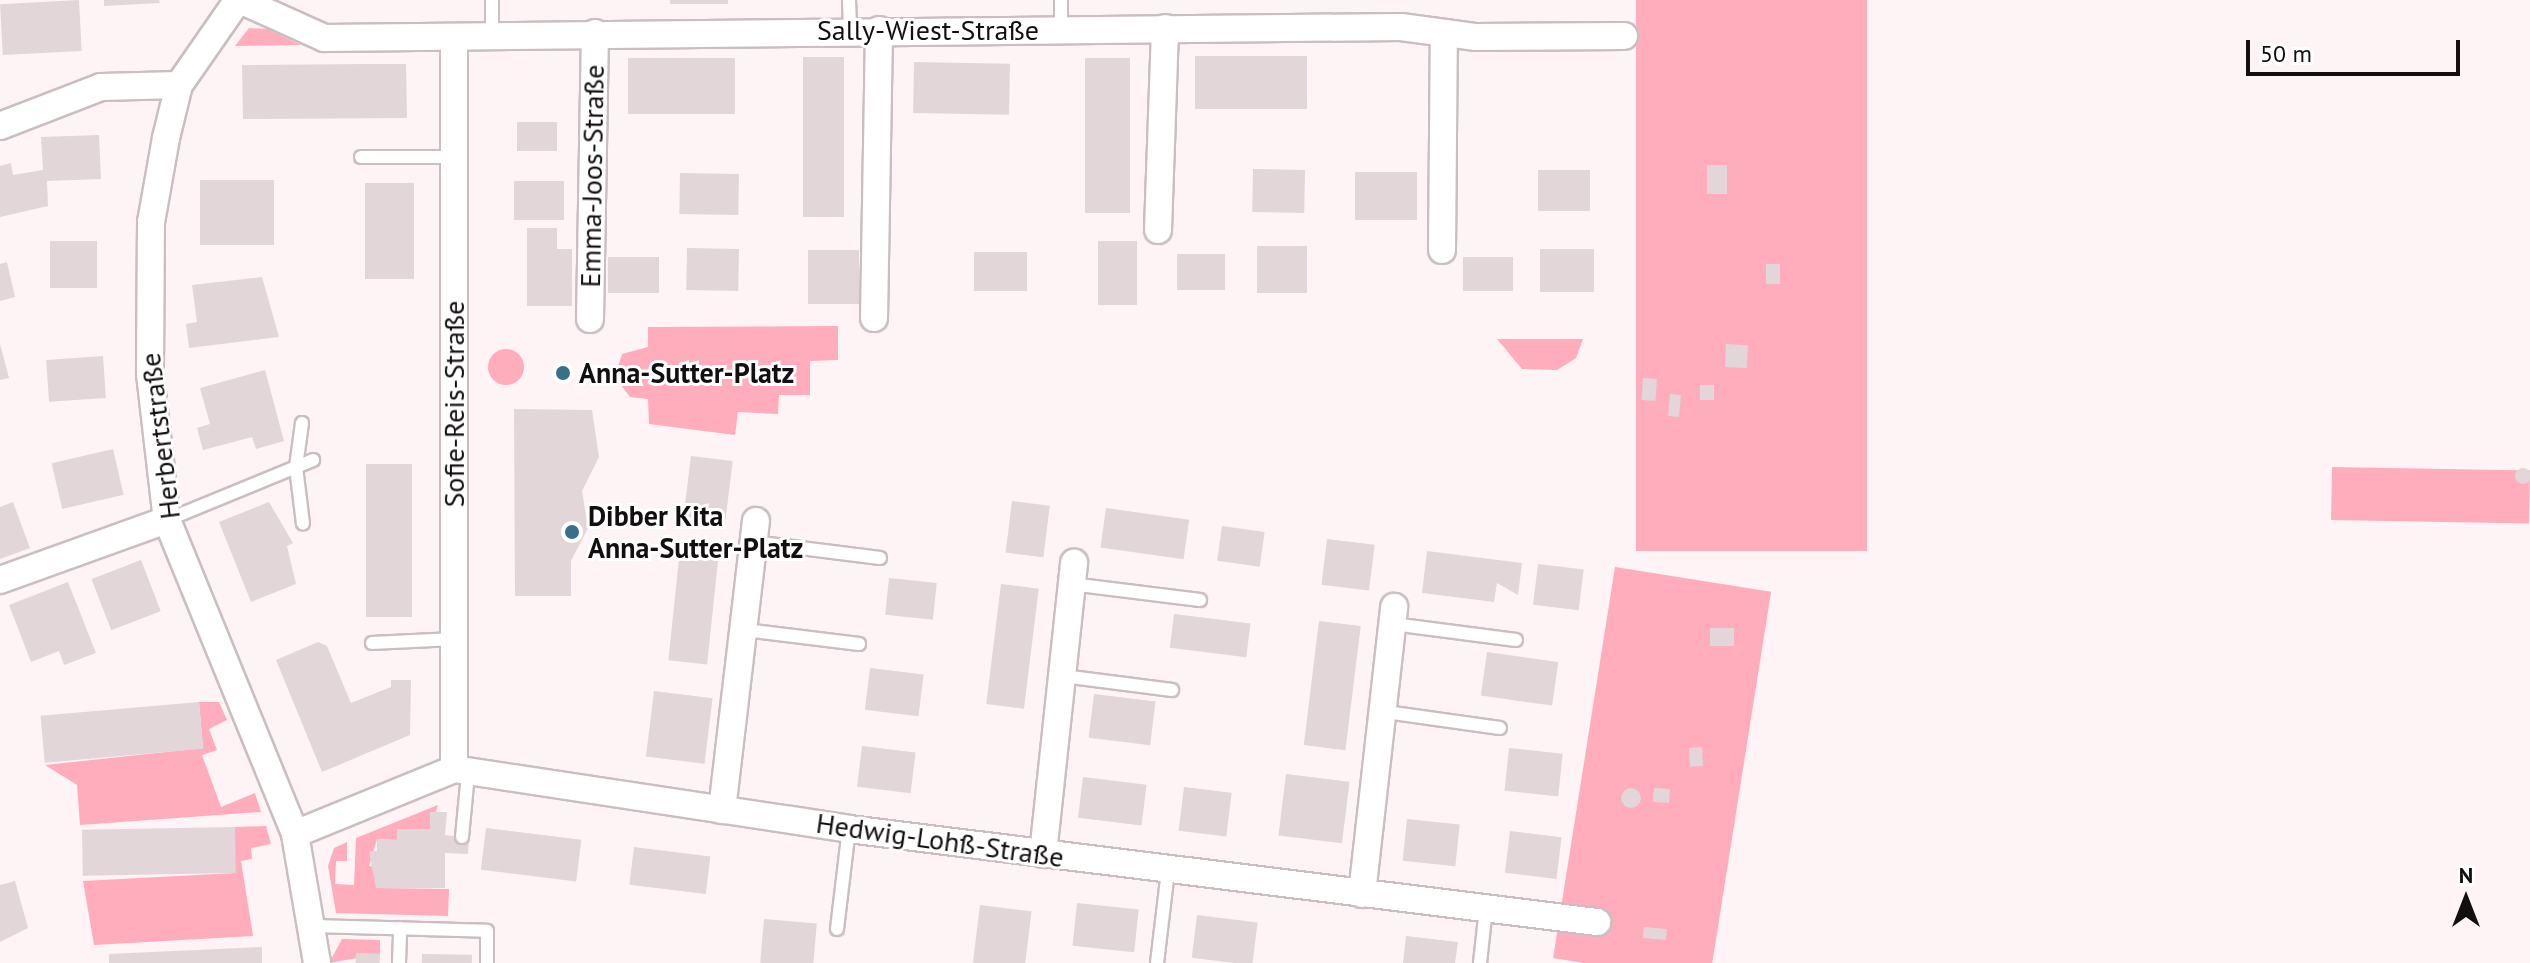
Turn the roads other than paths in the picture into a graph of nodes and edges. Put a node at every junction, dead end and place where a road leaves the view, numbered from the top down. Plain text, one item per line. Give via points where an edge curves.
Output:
1 (239, 0) edge
2 (492, 0) edge
3 (849, 0) edge
4 (1061, 0) edge
5 (1165, 28) junction
6 (1061, 29) junction
7 (879, 30) junction
8 (850, 31) junction
9 (492, 33) junction
10 (595, 33) junction
11 (1444, 33) junction
12 (1624, 36) dead end
13 (454, 40) junction
14 (179, 85) junction
15 (0, 126) edge
16 (361, 157) dead end
17 (454, 157) junction
18 (1158, 230) dead end
19 (1442, 250) dead end
20 (874, 318) dead end
21 (590, 319) dead end
22 (302, 423) dead end
23 (313, 460) dead end
24 (296, 467) junction
25 (167, 520) junction
26 (303, 524) dead end
27 (754, 532) joint
28 (880, 558) dead end
29 (1073, 574) joint
30 (0, 580) edge
31 (1200, 600) dead end
32 (1394, 616) joint
33 (745, 630) junction
34 (454, 639) junction
35 (1516, 640) dead end
36 (372, 643) dead end
37 (859, 644) dead end
38 (1063, 676) junction
39 (1172, 690) dead end
40 (1386, 712) junction
41 (1500, 728) dead end
42 (461, 771) junction
43 (722, 810) junction
44 (849, 829) junction
45 (295, 834) junction
46 (462, 837) dead end
47 (1043, 854) junction
48 (1168, 871) junction
49 (1362, 894) junction
50 (1486, 908) junction
51 (1597, 922) dead end
52 (313, 926) junction
53 (400, 928) junction
54 (837, 929) dead end
55 (317, 963) edge
56 (399, 963) edge
57 (487, 963) edge
58 (1157, 963) edge
59 (1480, 963) edge

1 - 13 street, Sally-Wiest-Straße via 324,38
1 - 14 street, Herbertstraße
2 - 9 lane
3 - 8 lane
4 - 6 lane
5 - 6 street, Sally-Wiest-Straße
5 - 11 street, Sally-Wiest-Straße
5 - 18 street
6 - 7 street, Sally-Wiest-Straße
7 - 8 street, Sally-Wiest-Straße
7 - 20 street
8 - 10 street, Sally-Wiest-Straße
9 - 10 street, Sally-Wiest-Straße
9 - 13 street, Sally-Wiest-Straße
10 - 21 street, Emma-Joos-Straße
11 - 12 street, Sally-Wiest-Straße
11 - 19 street
13 - 17 street, Sofie-Reis-Straße
14 - 15 street via 101,87
14 - 25 street, Herbertstraße via 151,222 147,303
16 - 17 lane
17 - 34 street, Sofie-Reis-Straße
22 - 24 lane
23 - 24 lane
24 - 25 lane
24 - 26 lane
25 - 30 street
25 - 45 street, Herbertstraße
27 - 28 lane
27 - 33 street
29 - 31 lane
29 - 38 street
32 - 35 lane
32 - 40 street
33 - 37 lane
33 - 43 street
34 - 36 lane
34 - 42 street, Sofie-Reis-Straße
38 - 39 lane
38 - 47 street
40 - 41 lane
40 - 49 street
42 - 43 street, Hedwig-Lohß-Straße
42 - 45 street
42 - 46 lane
43 - 44 street, Hedwig-Lohß-Straße
44 - 47 street, Hedwig-Lohß-Straße
44 - 54 lane
45 - 52 street, Herbertstraße
47 - 48 street, Hedwig-Lohß-Straße
48 - 49 street, Hedwig-Lohß-Straße
48 - 58 lane
49 - 50 street, Hedwig-Lohß-Straße
50 - 51 street, Hedwig-Lohß-Straße
50 - 59 lane
52 - 53 lane
52 - 55 street, Herbertstraße
53 - 56 lane
53 - 57 lane via 487,931

